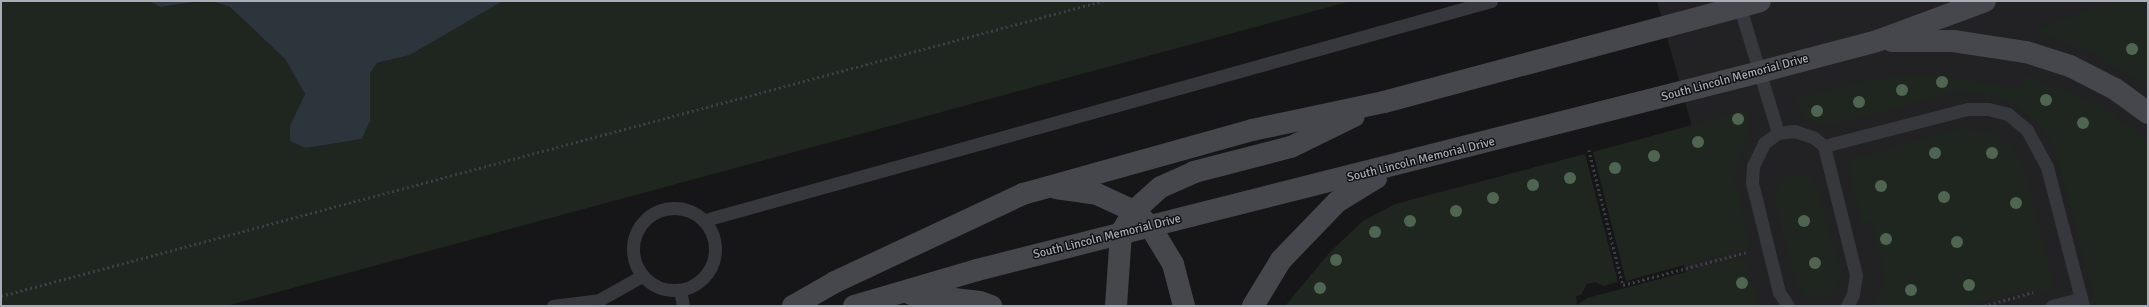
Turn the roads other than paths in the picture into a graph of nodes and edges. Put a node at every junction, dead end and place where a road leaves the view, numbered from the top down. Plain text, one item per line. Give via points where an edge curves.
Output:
1 (1491, 1) edge
2 (1985, 1) edge
3 (1746, 3) edge
4 (1877, 41) junction
5 (1760, 72) junction
6 (1384, 102) junction
7 (2148, 113) edge
8 (1778, 133) junction
9 (1824, 146) junction
10 (1393, 168) junction
11 (1047, 187) junction
12 (1134, 211) junction
13 (705, 220) junction
14 (1150, 226) junction
15 (1121, 233) junction
16 (642, 276) junction
17 (680, 290) junction
18 (900, 293) junction
19 (2082, 302) edge
20 (553, 306) edge
21 (683, 306) edge
22 (793, 306) edge
23 (854, 306) edge
24 (991, 306) edge
25 (1116, 306) edge
26 (1184, 306) edge
27 (1253, 306) edge
28 (1788, 306) edge
29 (1847, 306) edge
30 (2052, 306) edge

1 - 13 lane
2 - 4 main road, South Lincoln Memorial Drive
3 - 5 lane
3 - 6 main road
4 - 5 main road, South Lincoln Memorial Drive
4 - 7 main road via 1953,41 2026,52 2070,66 2115,88
5 - 8 lane
5 - 10 main road, South Lincoln Memorial Drive
6 - 11 main road via 1252,130
6 - 12 main road via 1291,147 1194,172 1161,187
8 - 9 lane via 1794,131 1813,137
8 - 28 lane via 1757,154 1752,183 1779,292
9 - 19 lane via 1967,109 1988,109 2008,114 2027,130 2047,167
9 - 29 lane via 1856,275 1853,295
10 - 14 main road, South Lincoln Memorial Drive
10 - 27 main road via 1337,202 1281,260
11 - 12 main road via 1097,194
11 - 22 main road via 1023,194 848,275
12 - 14 main road
12 - 15 main road
13 - 16 lane via 679,208 652,213 635,235 632,249
13 - 17 lane via 716,244 711,269 703,279
14 - 15 main road, South Lincoln Memorial Drive
14 - 26 main road via 1173,264
15 - 18 main road, South Lincoln Memorial Drive
15 - 25 main road
16 - 17 lane via 666,290
16 - 20 lane via 599,300
17 - 21 lane
18 - 23 main road, South Lincoln Memorial Drive
18 - 24 main road via 980,302
19 - 30 lane

